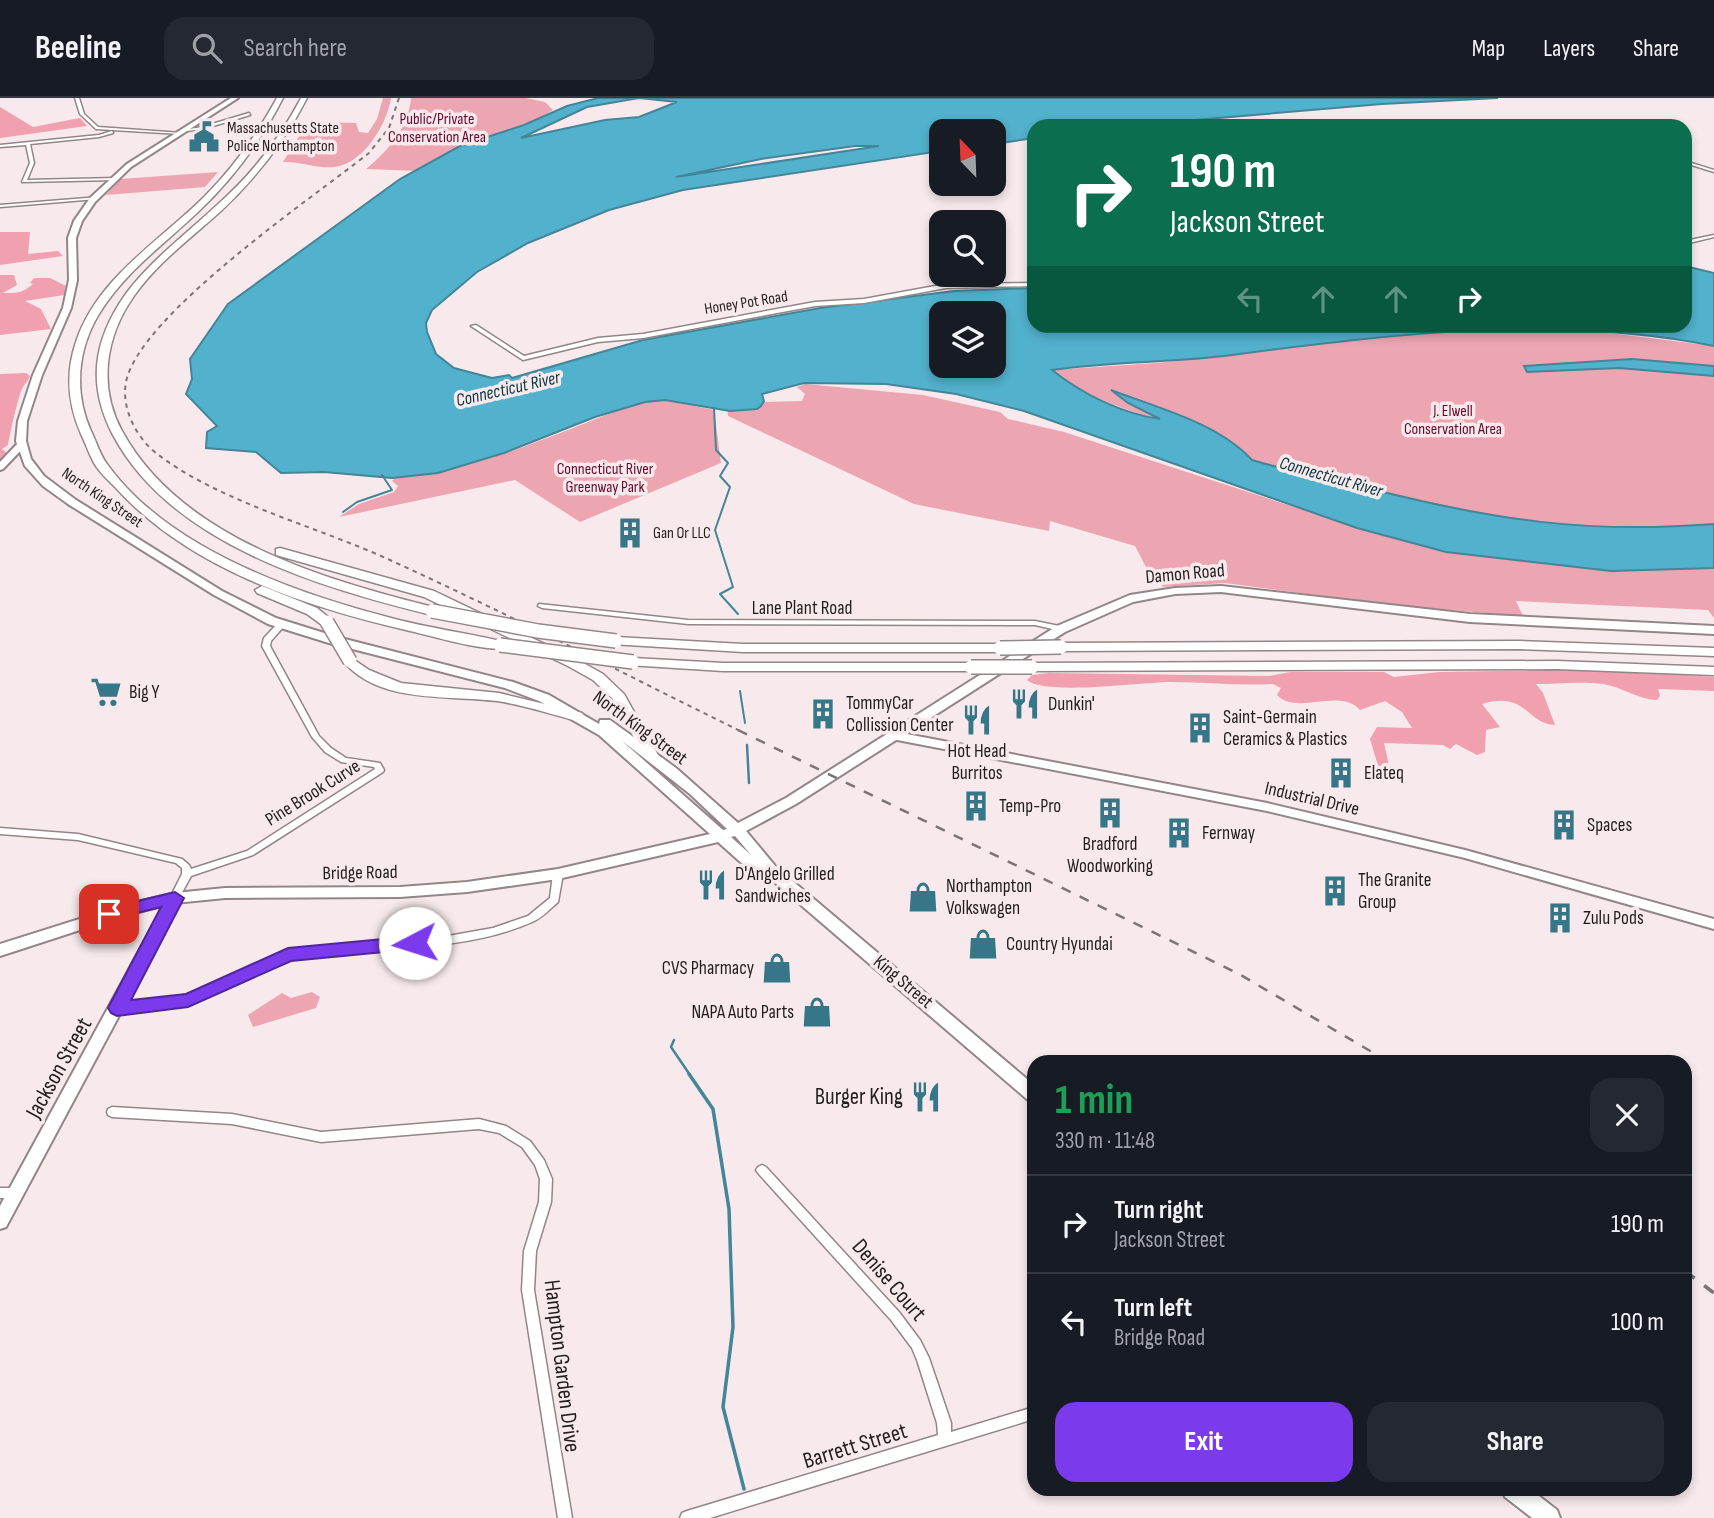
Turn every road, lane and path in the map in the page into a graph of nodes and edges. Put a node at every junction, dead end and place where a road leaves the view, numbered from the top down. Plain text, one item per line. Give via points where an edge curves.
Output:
1 (77, 98) edge
2 (235, 98) edge
3 (280, 98) edge
4 (304, 98) edge
5 (249, 114) dead end
6 (114, 131) junction
7 (183, 131) junction
8 (28, 144) junction
9 (0, 146) edge
10 (1692, 164) edge
11 (1714, 172) edge
12 (115, 179) junction
13 (97, 198) junction
14 (0, 206) edge
15 (1714, 236) edge
16 (1692, 241) edge
17 (1027, 285) edge
18 (474, 326) dead end
19 (22, 444) junction
20 (0, 467) edge
21 (153, 481) junction
22 (184, 539) junction
23 (542, 606) dead end
24 (281, 625) junction
25 (1062, 629) junction
26 (1714, 630) edge
27 (1714, 652) edge
28 (425, 662) junction
29 (1714, 671) edge
30 (577, 716) junction
31 (895, 736) junction
32 (650, 755) junction
33 (0, 831) edge
34 (729, 833) junction
35 (187, 874) junction
36 (558, 874) junction
37 (175, 898) junction
38 (1714, 924) edge
39 (0, 950) edge
40 (117, 1008) junction
41 (1027, 1089) edge
42 (112, 1112) dead end
43 (762, 1170) dead end
44 (16, 1193) junction
45 (0, 1194) edge
46 (0, 1222) edge
47 (1027, 1415) edge
48 (944, 1440) junction
49 (1522, 1496) edge
50 (565, 1518) edge
51 (687, 1518) edge
52 (1549, 1518) edge

1 - 6 street via 82,114 93,126
2 - 7 main road
3 - 22 highway via 261,134 230,175 110,292 89,323 77,357 77,410 96,457 136,503
4 - 21 highway via 259,168 149,271 110,330 101,367 104,401 122,444
5 - 7 street
6 - 7 street
6 - 8 street
7 - 12 main road via 142,153
8 - 9 street
8 - 12 street via 32,163 24,181
10 - 11 street
12 - 13 main road
13 - 14 street
13 - 19 main road via 73,233 72,289 23,416
15 - 16 street
17 - 18 street, Honey Pot Road via 943,287 815,304 639,337 598,340 523,358
19 - 20 street
19 - 24 main road, North King Street via 36,473 59,493 226,598
21 - 27 highway, bridge via 207,524 333,583 432,611 538,632 616,641 743,648 1520,645
21 - 32 highway via 240,537 429,594 573,663 598,677 619,697
22 - 29 highway, bridge via 322,603 410,628 633,662 723,667 1557,665
22 - 30 highway, bridge via 230,572 327,622 350,661 367,676 393,685 498,697
23 - 25 street, Lane Plant Road via 688,622 1035,623
24 - 28 main road, North King Street
24 - 35 street, Pine Brook Curve via 267,640 267,651 316,737 344,760 377,765 380,770 250,853
25 - 26 main road, Damon Road via 1130,599 1221,589 1479,619
25 - 31 main road, Damon Road
28 - 30 main road, North King Street via 522,689
28 - 32 main road, North King Street via 481,671 547,692 591,713
30 - 34 main road, North King Street via 604,732
31 - 34 main road, Damon Road via 781,807
31 - 38 street, Industrial Drive via 1267,807 1466,855
32 - 34 main road, North King Street
33 - 35 street via 78,837 164,856 184,864
34 - 36 main road, Bridge Road
34 - 41 main road, King Street via 751,863 771,871
35 - 37 street
36 - 37 main road, Bridge Road via 400,892 225,893
36 - 40 street via 555,899 520,924 463,938 296,953 188,1000
37 - 39 main road, Bridge Road via 114,912
37 - 40 street, Jackson Street
40 - 44 street, Jackson Street
42 - 50 street, Hampton Garden Drive via 215,1117 321,1137 479,1124 502,1129 526,1144 540,1163 547,1188 530,1251 528,1290
43 - 48 street, Denise Court via 907,1331 923,1358 944,1423
44 - 45 street
44 - 46 street, Jackson Street
47 - 48 street, Barrett Street
48 - 51 street, Barrett Street
49 - 52 main road

